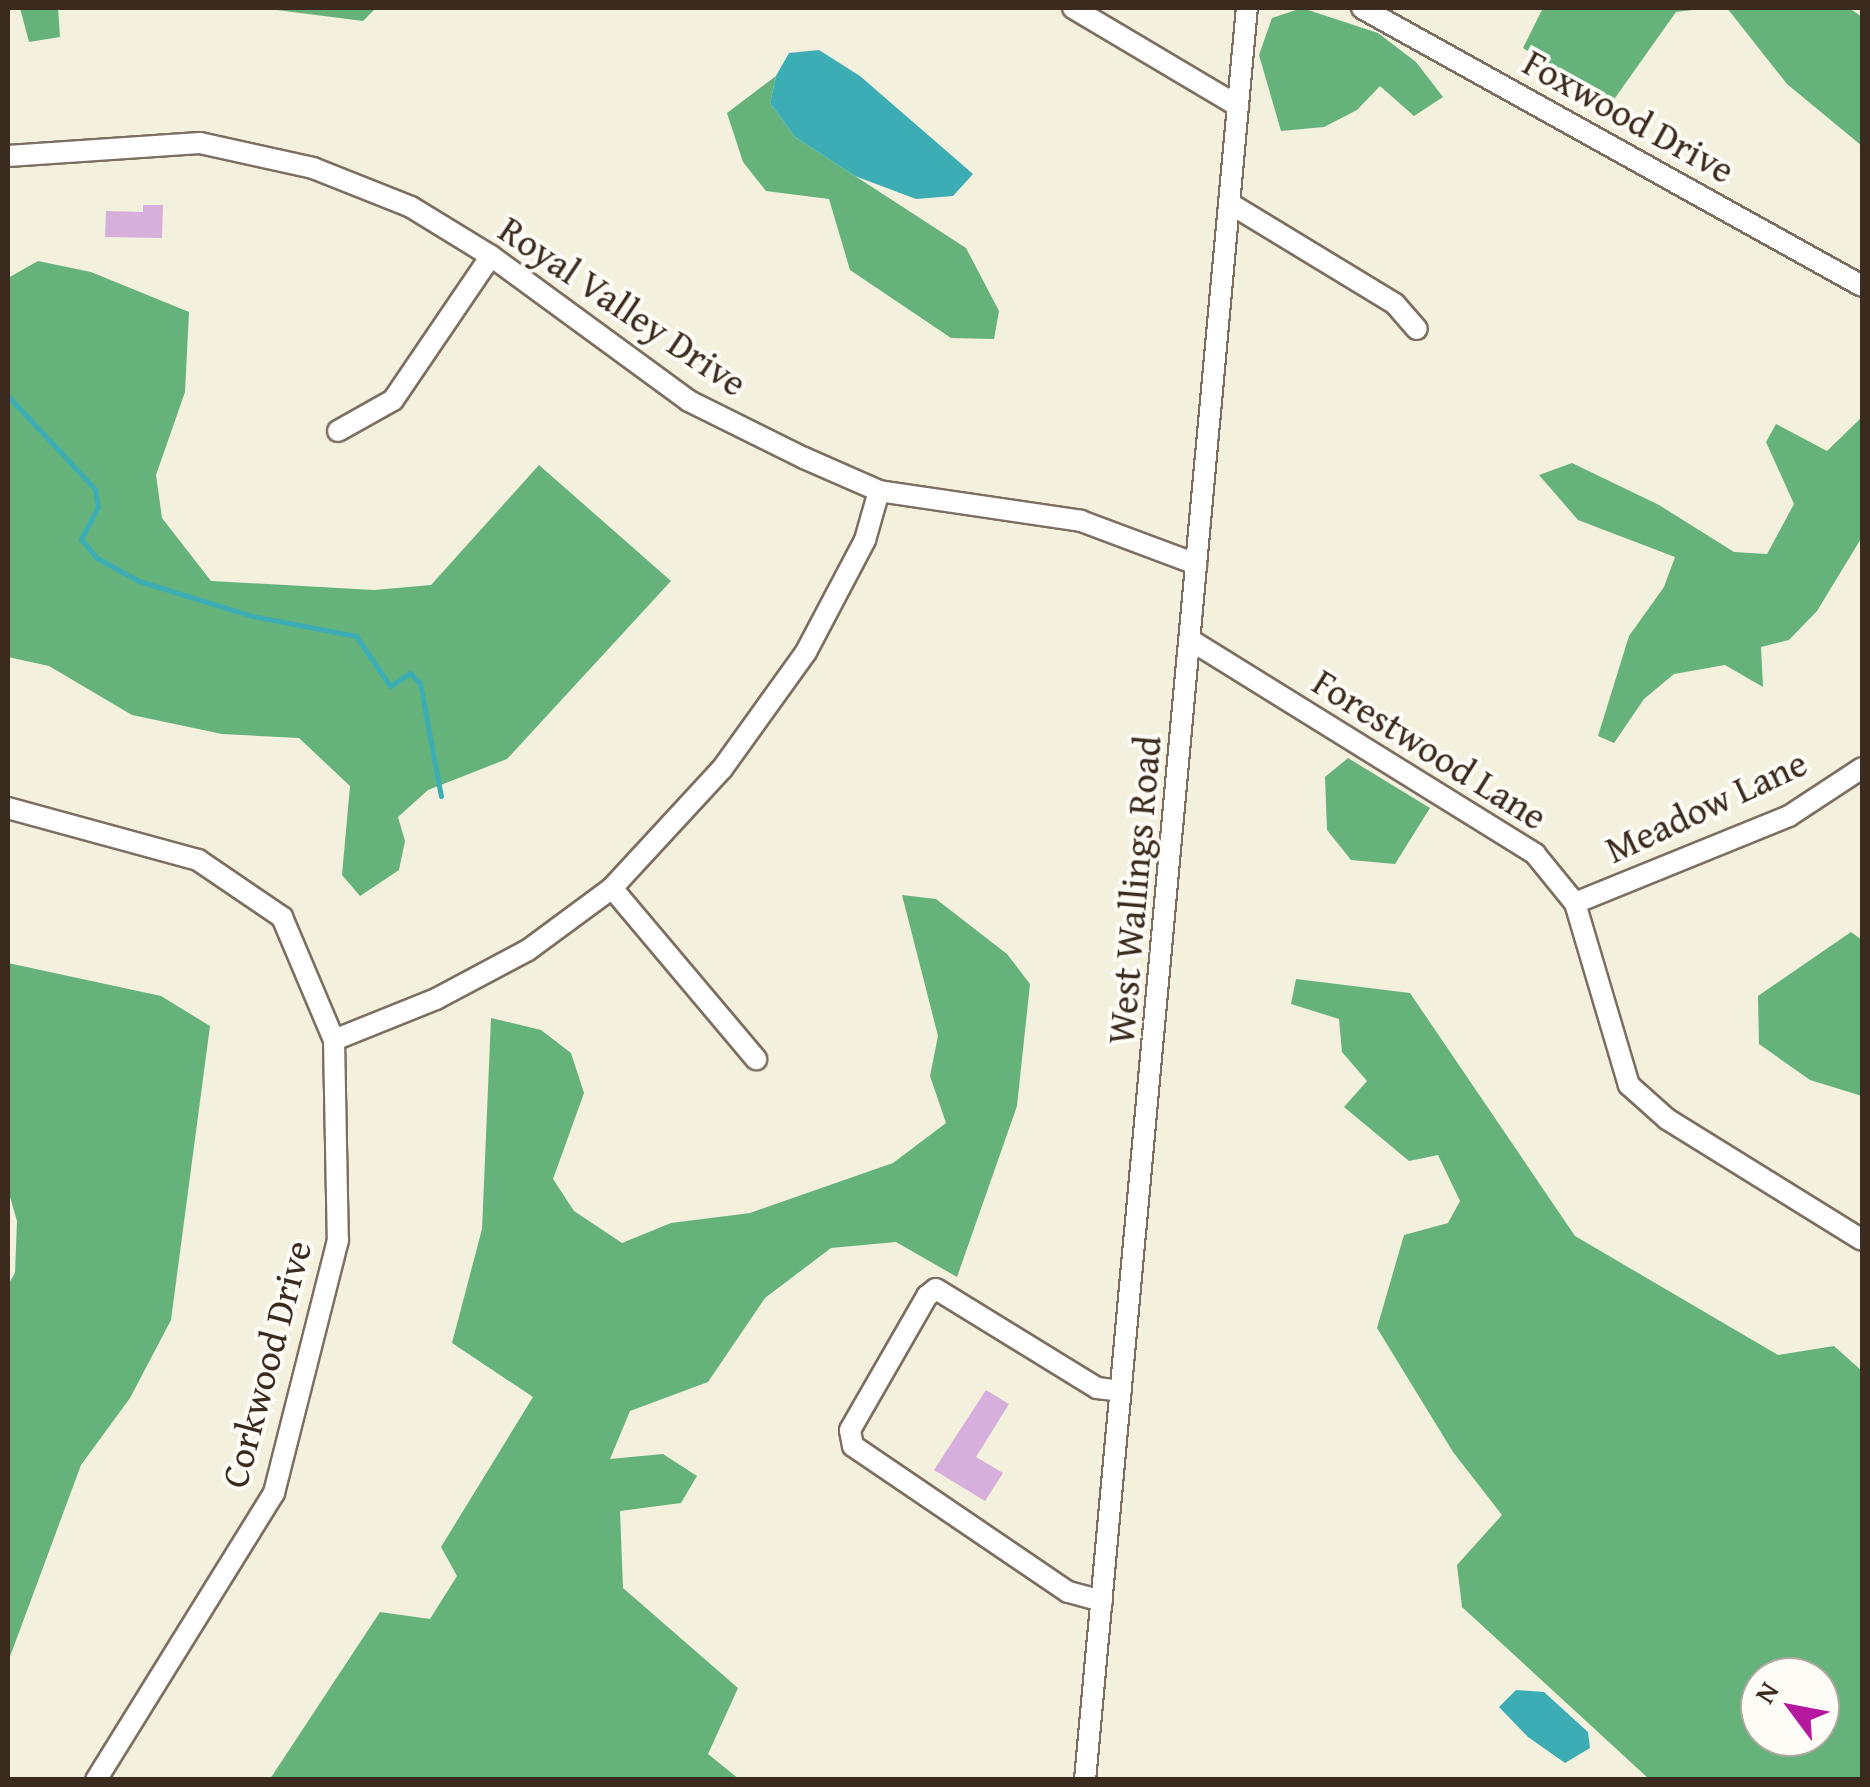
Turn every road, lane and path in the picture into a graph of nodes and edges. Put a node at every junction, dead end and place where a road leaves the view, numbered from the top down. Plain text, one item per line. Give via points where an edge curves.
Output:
1 (1073, 8) edge
2 (1247, 8) edge
3 (1362, 8) edge
4 (1238, 106) junction
5 (8, 156) edge
6 (1229, 203) junction
7 (491, 256) junction
8 (1862, 286) edge
9 (1417, 330) dead end
10 (338, 430) dead end
11 (879, 492) junction
12 (1196, 564) junction
13 (1192, 640) junction
14 (1862, 768) edge
15 (8, 808) edge
16 (612, 888) junction
17 (1575, 903) junction
18 (334, 1040) junction
19 (756, 1059) dead end
20 (1862, 1240) edge
21 (1121, 1391) junction
22 (1102, 1601) junction
23 (96, 1780) edge
24 (1085, 1780) edge

1 - 4 street
2 - 4 street, West Wallings Road
3 - 8 street, Foxwood Drive
4 - 6 street, West Wallings Road
5 - 7 street, Royal Valley Drive via 200,143 313,168 411,206
6 - 9 street via 1395,304
6 - 12 street, West Wallings Road
7 - 10 street via 393,400
7 - 11 street, Royal Valley Drive via 689,400
11 - 12 street, Royal Valley Drive via 1081,521
11 - 16 street via 865,540 806,652 722,770
12 - 13 street, West Wallings Road
13 - 17 street, Forestwood Lane via 1535,854
13 - 21 street, West Wallings Road
14 - 17 street, Meadow Lane via 1789,816
15 - 18 street via 198,860 282,917
16 - 18 street via 528,950 436,999
16 - 19 street
17 - 20 street, Forestwood Lane via 1629,1086 1668,1119
18 - 23 street, Corkwood Drive via 338,1240 274,1493
21 - 22 street, West Wallings Road
21 - 22 street via 1096,1388 936,1290 926,1296 850,1430 853,1446 1068,1592
22 - 24 street, West Wallings Road

